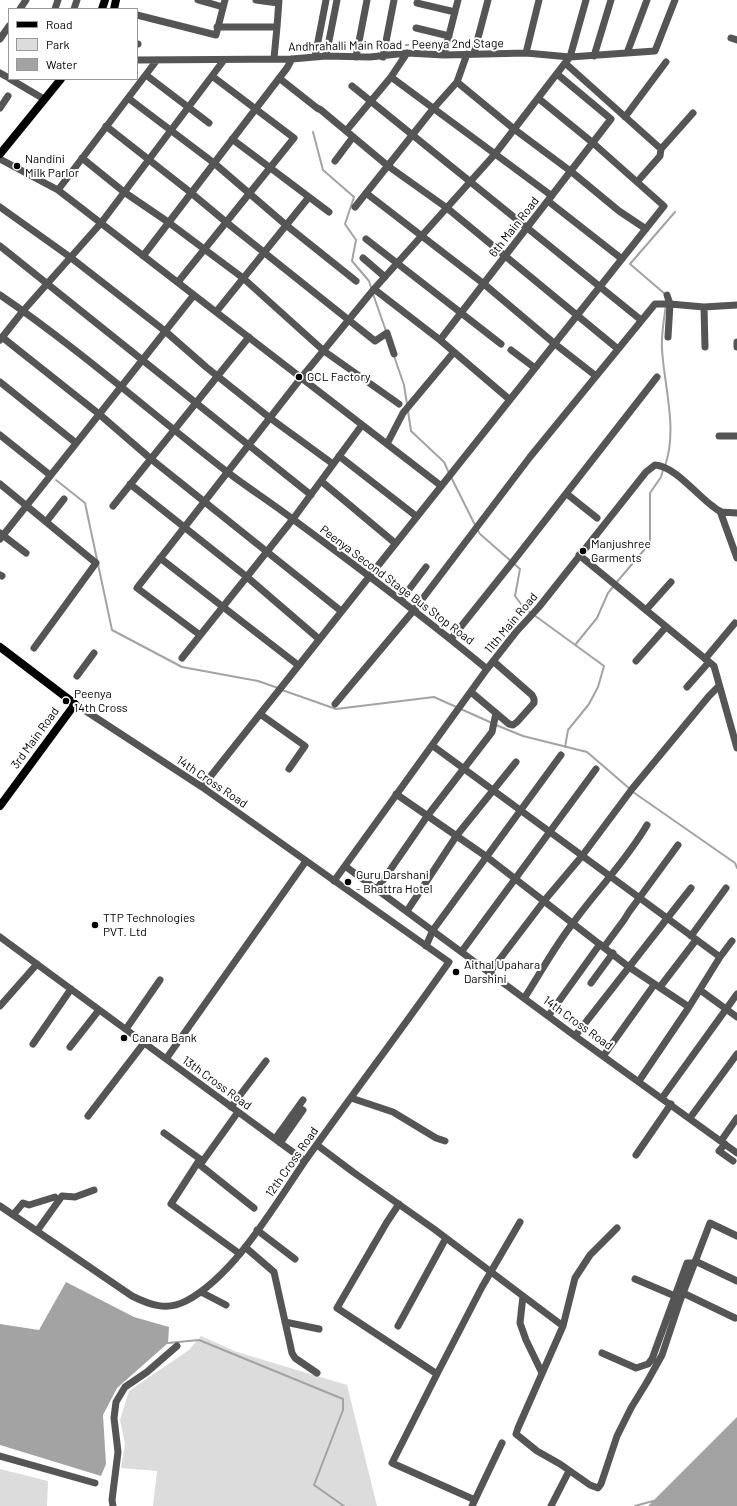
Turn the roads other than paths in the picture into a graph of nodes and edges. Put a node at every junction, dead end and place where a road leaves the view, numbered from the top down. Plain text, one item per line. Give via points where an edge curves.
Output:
1 (198, 0) edge
2 (256, 0) edge
3 (326, 0) edge
4 (338, 0) edge
5 (367, 0) edge
6 (394, 0) edge
7 (458, 0) edge
8 (488, 0) edge
9 (539, 0) edge
10 (586, 0) edge
11 (611, 0) edge
12 (647, 0) edge
13 (676, 0) edge
14 (278, 1) edge
15 (416, 3) dead end
16 (224, 4) edge
17 (455, 12) junction
18 (138, 15) edge
19 (217, 27) junction
20 (276, 27) junction
21 (416, 28) dead end
22 (6, 29) edge
23 (449, 36) junction
24 (0, 39) edge
25 (407, 53) junction
26 (627, 53) junction
27 (471, 54) junction
28 (526, 54) junction
29 (444, 55) junction
30 (326, 56) junction
31 (594, 56) junction
32 (315, 57) junction
33 (356, 57) junction
34 (383, 57) junction
35 (274, 58) junction
36 (292, 59) junction
37 (138, 60) edge
38 (157, 60) junction
39 (224, 60) junction
40 (568, 60) junction
41 (666, 62) dead end
42 (557, 74) junction
43 (146, 75) junction
44 (212, 76) junction
45 (391, 77) junction
46 (279, 78) junction
47 (12, 80) edge
48 (60, 80) edge
49 (457, 82) junction
50 (352, 86) dead end
51 (8, 96) dead end
52 (128, 98) junction
53 (538, 98) junction
54 (44, 99) junction
55 (370, 101) junction
56 (188, 107) junction
57 (0, 108) edge
58 (256, 108) junction
59 (433, 108) junction
60 (692, 113) dead end
61 (625, 117) junction
62 (209, 122) dead end
63 (106, 126) junction
64 (514, 129) junction
65 (170, 131) junction
66 (346, 131) junction
67 (411, 136) junction
68 (353, 137) junction
69 (232, 139) junction
70 (593, 143) junction
71 (661, 149) junction
72 (0, 154) edge
73 (495, 154) junction
74 (82, 158) junction
75 (0, 159) edge
76 (149, 160) junction
77 (335, 161) dead end
78 (214, 163) junction
79 (388, 166) junction
80 (269, 167) junction
81 (571, 172) junction
82 (470, 182) junction
83 (637, 182) junction
84 (58, 190) junction
85 (124, 192) junction
86 (190, 192) junction
87 (249, 193) junction
88 (366, 193) junction
89 (309, 197) junction
90 (550, 199) junction
91 (0, 207) edge
92 (355, 207) dead end
93 (447, 208) junction
94 (329, 212) dead end
95 (168, 222) junction
96 (226, 222) junction
97 (100, 223) junction
98 (286, 225) junction
99 (527, 228) junction
100 (646, 229) junction
101 (422, 236) junction
102 (366, 239) dead end
103 (0, 246) edge
104 (204, 249) junction
105 (264, 252) junction
106 (143, 256) junction
107 (70, 257) junction
108 (505, 257) junction
109 (363, 258) dead end
110 (622, 259) junction
111 (398, 264) junction
112 (243, 278) junction
113 (385, 278) junction
114 (356, 280) dead end
115 (178, 282) junction
116 (47, 283) junction
117 (484, 284) junction
118 (599, 287) junction
119 (374, 289) junction
120 (0, 295) edge
121 (194, 295) junction
122 (666, 296) dead end
123 (670, 304) junction
124 (737, 305) edge
125 (704, 307) junction
126 (24, 311) junction
127 (216, 312) junction
128 (461, 313) junction
129 (578, 315) junction
130 (641, 320) junction
131 (348, 321) junction
132 (165, 331) junction
133 (248, 337) junction
134 (668, 337) dead end
135 (1, 339) edge
136 (440, 340) junction
137 (737, 342) edge
138 (501, 344) dead end
139 (555, 344) junction
140 (705, 347) dead end
141 (737, 347) edge
142 (618, 349) junction
143 (512, 350) dead end
144 (324, 351) junction
145 (454, 352) junction
146 (394, 354) dead end
147 (143, 359) junction
148 (535, 368) junction
149 (596, 376) junction
150 (218, 377) junction
151 (658, 377) dead end
152 (301, 378) junction
153 (0, 382) edge
154 (121, 386) junction
155 (509, 399) junction
156 (196, 402) junction
157 (399, 404) dead end
158 (100, 414) junction
159 (270, 418) junction
160 (362, 425) junction
161 (174, 430) junction
162 (0, 436) edge
163 (719, 436) dead end
164 (737, 436) edge
165 (76, 443) junction
166 (387, 444) junction
167 (248, 446) junction
168 (339, 456) junction
169 (151, 459) junction
170 (333, 464) junction
171 (228, 472) junction
172 (50, 475) junction
173 (321, 480) junction
174 (0, 484) edge
175 (130, 484) junction
176 (440, 485) junction
177 (567, 494) junction
178 (310, 495) junction
179 (64, 499) dead end
180 (205, 502) junction
181 (26, 506) junction
182 (113, 506) dead end
183 (720, 512) junction
184 (737, 513) edge
185 (416, 516) junction
186 (597, 518) dead end
187 (293, 519) junction
188 (46, 522) junction
189 (184, 528) junction
190 (1, 535) edge
191 (395, 543) junction
192 (267, 552) junction
193 (26, 553) dead end
194 (579, 555) junction
195 (160, 558) junction
196 (737, 558) edge
197 (426, 567) dead end
198 (369, 576) junction
199 (247, 577) junction
200 (671, 582) dead end
201 (401, 600) junction
202 (224, 608) junction
203 (414, 610) junction
204 (646, 610) junction
205 (341, 611) junction
206 (735, 623) dead end
207 (666, 627) junction
208 (200, 635) junction
209 (319, 639) junction
210 (451, 639) junction
211 (0, 648) edge
212 (34, 648) dead end
213 (94, 652) dead end
214 (182, 658) dead end
215 (493, 661) junction
216 (636, 661) dead end
217 (707, 661) junction
218 (298, 665) junction
219 (488, 669) junction
220 (77, 676) dead end
221 (687, 686) dead end
222 (719, 686) junction
223 (471, 692) junction
224 (75, 704) junction
225 (335, 704) dead end
226 (496, 713) junction
227 (260, 714) junction
228 (433, 746) junction
229 (737, 748) edge
230 (561, 755) dead end
231 (516, 762) dead end
232 (289, 769) dead end
233 (463, 769) junction
234 (596, 769) dead end
235 (202, 787) junction
236 (492, 790) junction
237 (396, 794) junction
238 (0, 806) edge
239 (520, 811) junction
240 (428, 815) junction
241 (647, 826) dead end
242 (549, 832) junction
243 (457, 835) junction
244 (678, 845) dead end
245 (582, 856) junction
246 (487, 857) junction
247 (306, 861) junction
248 (345, 866) junction
249 (610, 877) junction
250 (515, 879) junction
251 (334, 881) junction
252 (691, 888) dead end
253 (726, 888) dead end
254 (377, 889) junction
255 (640, 898) junction
256 (544, 901) junction
257 (407, 911) junction
258 (667, 918) junction
259 (573, 923) junction
260 (433, 930) junction
261 (0, 937) edge
262 (694, 938) junction
263 (732, 941) dead end
264 (602, 945) junction
265 (426, 946) junction
266 (462, 951) junction
267 (613, 953) junction
268 (720, 957) junction
269 (37, 964) junction
270 (629, 967) junction
271 (490, 972) junction
272 (160, 980) dead end
273 (591, 983) dead end
274 (657, 986) junction
275 (71, 989) junction
276 (700, 990) junction
277 (737, 994) edge
278 (525, 997) junction
279 (0, 1006) edge
280 (689, 1007) junction
281 (726, 1009) junction
282 (99, 1010) junction
283 (549, 1015) junction
284 (737, 1017) edge
285 (126, 1029) junction
286 (575, 1036) junction
287 (144, 1043) junction
288 (33, 1044) dead end
289 (70, 1047) dead end
290 (737, 1054) edge
291 (604, 1055) junction
292 (166, 1059) junction
293 (266, 1061) dead end
294 (639, 1081) junction
295 (351, 1098) junction
296 (662, 1098) junction
297 (303, 1100) dead end
298 (670, 1104) junction
299 (232, 1107) junction
300 (303, 1110) dead end
301 (238, 1112) junction
302 (88, 1116) dead end
303 (690, 1118) junction
304 (737, 1118) edge
305 (164, 1133) dead end
306 (278, 1141) junction
307 (445, 1141) dead end
308 (723, 1142) junction
309 (317, 1145) junction
310 (737, 1153) edge
311 (636, 1155) dead end
312 (305, 1161) junction
313 (733, 1161) dead end
314 (94, 1190) dead end
315 (55, 1198) dead end
316 (399, 1204) junction
317 (0, 1206) edge
318 (254, 1208) dead end
319 (13, 1215) junction
320 (520, 1222) dead end
321 (617, 1228) dead end
322 (257, 1230) junction
323 (37, 1231) junction
324 (737, 1236) edge
325 (446, 1238) junction
326 (245, 1247) junction
327 (240, 1254) junction
328 (295, 1259) dead end
329 (695, 1262) junction
330 (491, 1273) junction
331 (635, 1279) dead end
332 (737, 1281) edge
333 (201, 1292) junction
334 (683, 1293) junction
335 (523, 1296) junction
336 (675, 1296) junction
337 (226, 1305) dead end
338 (735, 1318) dead end
339 (285, 1322) junction
340 (398, 1326) dead end
341 (564, 1326) junction
342 (319, 1329) dead end
343 (177, 1346) dead end
344 (602, 1353) dead end
345 (317, 1373) dead end
346 (542, 1373) junction
347 (437, 1374) junction
348 (502, 1443) dead end
349 (0, 1456) edge
350 (569, 1471) junction
351 (95, 1483) dead end
352 (473, 1503) edge
353 (113, 1506) edge
354 (551, 1506) edge

1 - 16 street
2 - 14 street
3 - 32 street
4 - 30 street
5 - 33 street
6 - 34 street
7 - 17 street
8 - 27 street
9 - 28 street
10 - 40 street
11 - 31 street
12 - 26 street
13 - 26 street, Andhrahalli Main Road - Peenya 2nd Stage via 655,51
14 - 20 street
15 - 17 street
16 - 19 street
17 - 23 street
18 - 19 street via 216,35
19 - 20 street
20 - 35 street
21 - 23 street
22 - 24 street
23 - 29 street
25 - 29 street, Andhrahalli Main Road - Peenya 2nd Stage
25 - 34 street, Andhrahalli Main Road - Peenya 2nd Stage
25 - 45 street
26 - 31 street, Andhrahalli Main Road - Peenya 2nd Stage
27 - 28 street, Andhrahalli Main Road - Peenya 2nd Stage
27 - 29 street, Andhrahalli Main Road - Peenya 2nd Stage
27 - 49 street
28 - 40 street, Andhrahalli Main Road - Peenya 2nd Stage
30 - 32 street, Andhrahalli Main Road - Peenya 2nd Stage
30 - 33 street, Andhrahalli Main Road - Peenya 2nd Stage
31 - 40 street, Andhrahalli Main Road - Peenya 2nd Stage
32 - 36 street, Andhrahalli Main Road - Peenya 2nd Stage
33 - 34 street, Andhrahalli Main Road - Peenya 2nd Stage
35 - 36 street, Andhrahalli Main Road - Peenya 2nd Stage
35 - 39 street, Andhrahalli Main Road - Peenya 2nd Stage
36 - 46 street
37 - 38 street, Andhrahalli Main Road - Peenya 2nd Stage
38 - 39 street, Andhrahalli Main Road - Peenya 2nd Stage
38 - 43 street
39 - 44 street
40 - 42 street
40 - 61 street
41 - 61 street
42 - 53 street
42 - 70 street, 6th Main Road via 611,119
43 - 52 street
43 - 56 street
44 - 56 street
44 - 58 street
45 - 55 street
45 - 59 street
46 - 58 street
46 - 66 street
47 - 54 street
48 - 54 main road
49 - 59 street
49 - 64 street
50 - 55 street
51 - 57 street
52 - 63 street
52 - 65 street
53 - 64 street
53 - 70 street
54 - 72 main road
55 - 66 street
55 - 67 street
56 - 62 street
56 - 65 street
58 - 69 street
58 - 80 street via 294,138
59 - 67 street
59 - 73 street
60 - 71 street
61 - 71 street
63 - 74 street
63 - 76 street
64 - 73 street
64 - 81 street
65 - 76 street
65 - 78 street
66 - 68 street
67 - 79 street
67 - 82 street
68 - 77 street
68 - 79 street
69 - 78 street
69 - 80 street
70 - 81 street, 6th Main Road
70 - 83 street
71 - 83 street via 660,156
73 - 82 street
73 - 90 street
74 - 84 street
74 - 85 street
75 - 84 street
76 - 85 street
76 - 86 street
78 - 86 street
78 - 87 street
79 - 88 street
79 - 93 street
80 - 87 street
80 - 89 street
81 - 90 street, 6th Main Road
81 - 100 street via 619,211
82 - 93 street
82 - 99 street
83 - 100 street via 664,206
84 - 97 street
85 - 95 street
85 - 97 street
86 - 95 street
86 - 96 street
87 - 96 street
87 - 98 street
88 - 92 street
88 - 101 street
89 - 94 street
89 - 98 street
90 - 99 street, 6th Main Road
90 - 110 street
91 - 107 street
93 - 101 street
93 - 108 street
95 - 104 street
95 - 106 street
96 - 104 street
96 - 105 street
97 - 106 street
97 - 107 street
98 - 105 street
98 - 114 street
99 - 108 street, 6th Main Road
99 - 118 street
100 - 110 street
101 - 111 street
101 - 117 street
102 - 111 street
103 - 116 street
104 - 112 street
104 - 115 street
105 - 112 street
105 - 131 street
106 - 115 street
107 - 116 street
107 - 132 street
108 - 117 street, 6th Main Road
108 - 129 street
109 - 113 street
110 - 118 street
111 - 113 street
111 - 128 street
112 - 127 street
112 - 144 street
113 - 119 street
115 - 121 street
116 - 126 street
116 - 147 street
117 - 128 street, 6th Main Road
117 - 139 street
118 - 129 street
118 - 130 street
119 - 131 street
119 - 136 street
120 - 126 street, Peenya Second Stage Bus Stop Road
121 - 127 street
121 - 132 street
122 - 123 street
123 - 125 street
123 - 130 street via 655,304
123 - 134 street
124 - 125 street
125 - 140 street
126 - 135 street
126 - 154 street, Peenya Second Stage Bus Stop Road
127 - 133 street
128 - 136 street, 6th Main Road
128 - 138 street
129 - 139 street
129 - 142 street
130 - 142 street
131 - 144 street
131 - 146 street via 375,341 387,333
132 - 147 street
132 - 150 street
133 - 150 street
133 - 152 street
135 - 158 street
136 - 145 street
137 - 141 street
139 - 148 street
139 - 149 street
142 - 149 street
143 - 148 street
144 - 152 street
144 - 157 street
145 - 155 street
145 - 166 street via 403,414
147 - 154 street
147 - 156 street
148 - 155 street
149 - 203 street via 530,457
150 - 156 street
150 - 159 street
151 - 177 street
152 - 159 street
152 - 160 street
153 - 165 street
154 - 158 street
154 - 161 street, Peenya Second Stage Bus Stop Road
155 - 176 street
156 - 161 street
156 - 167 street
158 - 165 street
158 - 169 street
159 - 167 street
159 - 170 street
160 - 166 street
160 - 168 street
161 - 169 street
161 - 171 street, Peenya Second Stage Bus Stop Road
162 - 172 street
163 - 164 street
165 - 172 street
166 - 176 street
167 - 171 street
167 - 178 street
168 - 170 street
168 - 185 street
169 - 175 street
169 - 180 street
170 - 173 street
171 - 180 street
171 - 187 street, Peenya Second Stage Bus Stop Road
172 - 181 street
173 - 178 street
173 - 191 street
174 - 181 street
175 - 182 street
175 - 189 street
176 - 185 street
177 - 186 street
177 - 210 street
178 - 187 street
179 - 188 street
180 - 189 street
180 - 192 street
181 - 188 street
181 - 190 street
183 - 184 street
183 - 194 street, 11th Main Road via 671,470 655,465 646,472
183 - 196 street
185 - 191 street
187 - 192 street
187 - 198 street, Peenya Second Stage Bus Stop Road
188 - 212 street via 96,563
189 - 195 street
189 - 199 street
190 - 193 street
191 - 198 street
192 - 199 street
192 - 205 street
194 - 204 street
194 - 215 street, 11th Main Road
195 - 202 street
195 - 208 street via 137,588
197 - 201 street
198 - 201 street, Peenya Second Stage Bus Stop Road
198 - 205 street
199 - 202 street
199 - 209 street
200 - 204 street
201 - 203 street, Peenya Second Stage Bus Stop Road
202 - 208 street
202 - 218 street
203 - 210 street, Peenya Second Stage Bus Stop Road
203 - 225 street
204 - 207 street
205 - 209 street
206 - 217 street
207 - 216 street
207 - 217 street
208 - 214 street
209 - 218 street
210 - 219 street, Peenya Second Stage Bus Stop Road
211 - 224 main road
213 - 220 street
215 - 219 street, 11th Main Road
215 - 226 street via 534,699 534,703 513,725
217 - 221 street
217 - 222 street via 714,666
218 - 227 street
219 - 223 street, 11th Main Road
222 - 229 street
222 - 245 street via 632,789
223 - 226 street
223 - 228 street, 11th Main Road
224 - 235 street, 14th Cross Road
224 - 238 main road, 3rd Main Road
226 - 233 street via 492,732
227 - 232 street via 305,746
227 - 235 street
228 - 233 street
228 - 237 street, 11th Main Road
230 - 239 street
231 - 236 street
233 - 236 street
233 - 240 street
234 - 242 street
235 - 247 street, 14th Cross Road
236 - 239 street
236 - 243 street
237 - 240 street
237 - 248 street, 11th Main Road
239 - 242 street
239 - 246 street
240 - 243 street
240 - 254 street
241 - 249 street
242 - 245 street
242 - 250 street
243 - 246 street
243 - 257 street
244 - 255 street
245 - 249 street
245 - 256 street
246 - 250 street
246 - 260 street
247 - 251 street, 14th Cross Road
247 - 292 street
248 - 251 street, 11th Main Road
248 - 254 street, 14th Cross Road
249 - 255 street
249 - 259 street
250 - 256 street
250 - 266 street
251 - 265 street, 12th Cross Road
252 - 258 street
253 - 262 street
254 - 257 street, 14th Cross Road
255 - 258 street
255 - 264 street
256 - 259 street
256 - 271 street
257 - 260 street, 14th Cross Road
258 - 262 street
258 - 270 street
259 - 264 street
259 - 278 street
260 - 265 street
260 - 266 street, 14th Cross Road
261 - 269 street, 13th Cross Road
262 - 268 street
262 - 274 street
263 - 268 street
264 - 267 street
264 - 283 street
265 - 295 street, 12th Cross Road via 449,962
266 - 271 street, 14th Cross Road
267 - 270 street
267 - 273 street
268 - 276 street
269 - 275 street, 13th Cross Road
269 - 279 street
270 - 274 street
270 - 286 street
271 - 278 street, 14th Cross Road
272 - 285 street
274 - 280 street
274 - 291 street
275 - 282 street, 13th Cross Road
275 - 288 street
276 - 280 street
276 - 281 street
277 - 281 street
278 - 283 street, 14th Cross Road
280 - 294 street
281 - 284 street
281 - 296 street
282 - 285 street, 13th Cross Road
282 - 289 street
283 - 286 street, 14th Cross Road
285 - 287 street, 13th Cross Road
286 - 291 street, 14th Cross Road
287 - 292 street, 13th Cross Road
287 - 302 street
290 - 303 street
291 - 294 street, 14th Cross Road
292 - 299 street, 13th Cross Road
293 - 299 street
294 - 296 street, 14th Cross Road
295 - 307 street via 393,1112
295 - 309 street, 12th Cross Road
296 - 298 street, 14th Cross Road
297 - 306 street
298 - 303 street, 14th Cross Road
298 - 311 street
299 - 301 street, 13th Cross Road
300 - 306 street
301 - 306 street, 13th Cross Road
301 - 318 street via 200,1165
303 - 308 street, 14th Cross Road
304 - 308 street
305 - 327 street via 200,1159 171,1204
306 - 312 street, 13th Cross Road
308 - 310 street, 14th Cross Road
308 - 313 street via 719,1151
309 - 312 street, 12th Cross Road
309 - 316 street
312 - 322 street, 12th Cross Road
314 - 323 street via 75,1197 62,1196
315 - 319 street via 29,1205 23,1203
316 - 325 street
316 - 347 street via 337,1308
317 - 319 street, 12th Cross Road
319 - 323 street, 12th Cross Road
320 - 330 street
321 - 341 street via 590,1255 575,1278
322 - 326 street, 12th Cross Road
322 - 328 street
323 - 333 street, 12th Cross Road via 121,1289 145,1302 170,1306
324 - 329 street via 710,1223
325 - 330 street
325 - 340 street
326 - 327 street, 12th Cross Road
326 - 339 street via 274,1272
327 - 333 street, 12th Cross Road
329 - 332 street
329 - 334 street
329 - 336 street via 686,1263
330 - 335 street
330 - 347 street
331 - 336 street
333 - 337 street
334 - 338 street
334 - 350 street via 662,1355 631,1408 601,1484 598,1488 590,1485
335 - 341 street
335 - 346 street via 520,1324
336 - 344 street via 648,1364 636,1368
339 - 342 street
339 - 345 street via 294,1358
341 - 346 street
343 - 353 street via 125,1387 116,1402 114,1418 118,1452
346 - 350 street via 516,1434 536,1452
347 - 352 street via 392,1463
348 - 352 street
349 - 351 street
350 - 354 street

